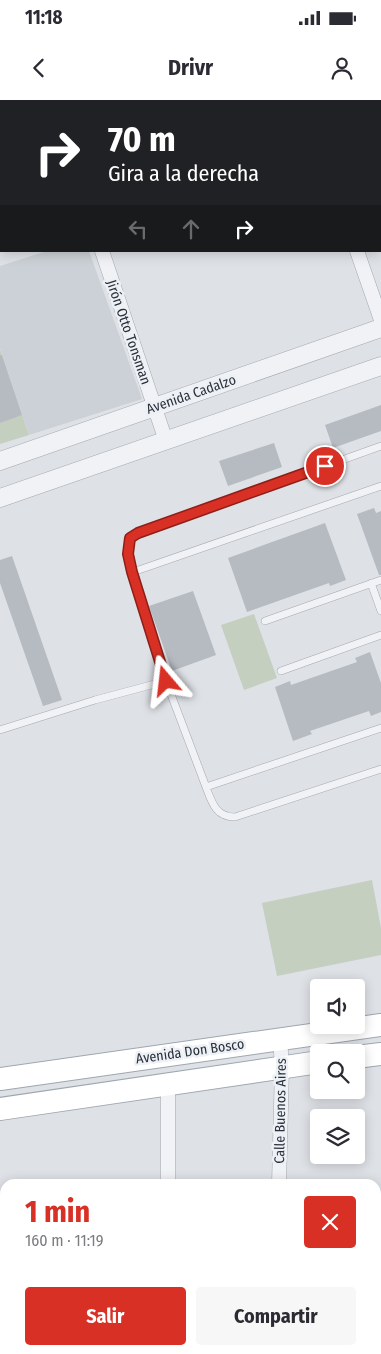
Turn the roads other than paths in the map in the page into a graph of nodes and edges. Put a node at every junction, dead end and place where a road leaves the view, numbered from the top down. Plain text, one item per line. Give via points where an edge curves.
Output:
1 (106, 252) edge
2 (357, 252) edge
3 (381, 320) edge
4 (381, 328) edge
5 (381, 366) edge
6 (155, 407) junction
7 (166, 441) junction
8 (381, 446) edge
9 (0, 461) edge
10 (381, 486) edge
11 (0, 498) edge
12 (132, 572) junction
13 (381, 580) edge
14 (371, 583) junction
15 (381, 611) edge
16 (266, 621) dead end
17 (381, 635) edge
18 (281, 671) dead end
19 (166, 681) junction
20 (381, 728) edge
21 (0, 730) edge
22 (381, 769) edge
23 (206, 787) junction
24 (381, 1025) edge
25 (280, 1038) junction
26 (381, 1054) edge
27 (365, 1056) edge
28 (310, 1063) edge
29 (282, 1067) junction
30 (0, 1079) edge
31 (168, 1083) junction
32 (0, 1109) edge
33 (168, 1179) edge
34 (279, 1179) edge

1 - 6 street, Jirón Otto Tonsman
2 - 3 street
4 - 6 street, Avenida Cadalzo
5 - 7 street
6 - 7 street, Jirón Otto Tonsman
6 - 9 street, Avenida Cadalzo
7 - 11 street
8 - 12 lane via 133,535 128,545
10 - 12 lane
12 - 19 lane
13 - 14 lane
14 - 15 lane
14 - 16 lane
17 - 18 lane
19 - 21 lane
19 - 23 lane
20 - 23 lane
22 - 23 lane via 235,817 219,813 212,805
24 - 25 main road, Avenida Don Bosco
25 - 29 street, Calle Buenos Aires
25 - 30 main road, Avenida Don Bosco
26 - 27 main road
28 - 29 main road, Avenida Don Bosco
29 - 31 main road, Avenida Don Bosco
29 - 34 street, Calle Buenos Aires
31 - 32 main road, Avenida Don Bosco
31 - 33 street

